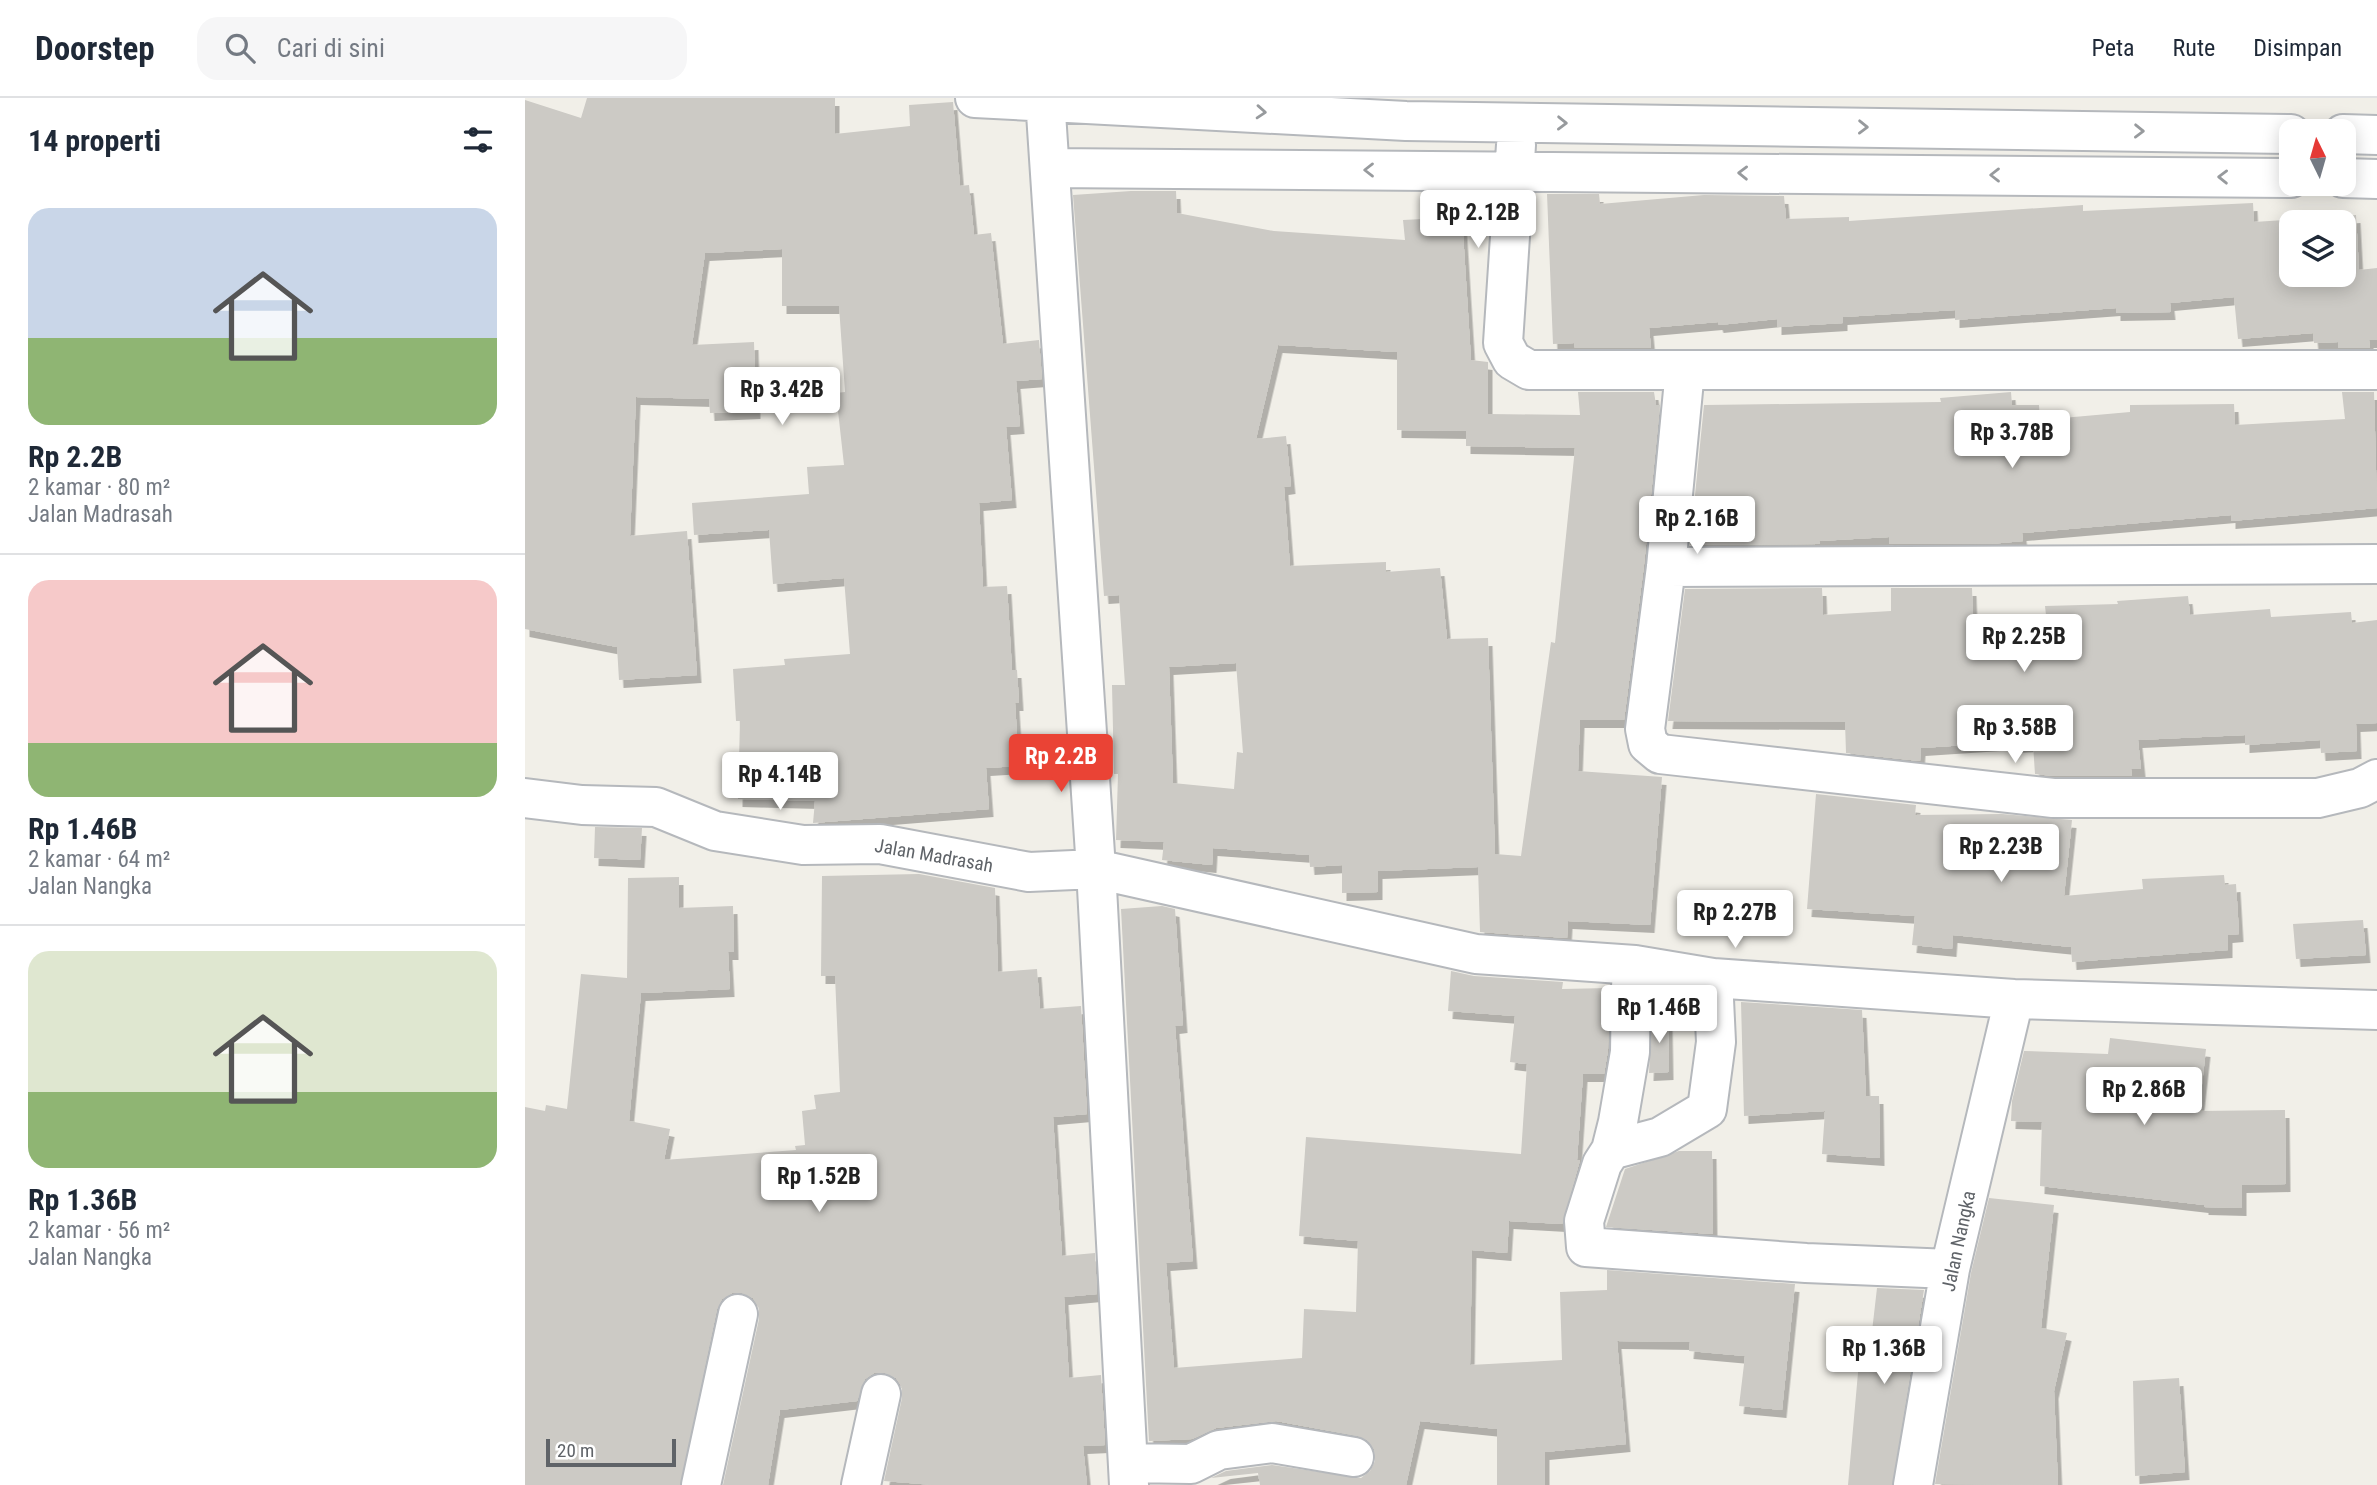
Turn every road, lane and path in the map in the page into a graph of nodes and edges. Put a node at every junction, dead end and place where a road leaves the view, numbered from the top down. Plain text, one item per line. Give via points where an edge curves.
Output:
1 (975, 98) edge
2 (1046, 101) edge
3 (1405, 110) edge
4 (1519, 122) junction
5 (1803, 126) junction
6 (2087, 130) junction
7 (2279, 134) edge
8 (2356, 134) edge
9 (2377, 135) edge
10 (1050, 168) junction
11 (1512, 171) junction
12 (1802, 173) junction
13 (2086, 176) junction
14 (2279, 178) edge
15 (2356, 178) edge
16 (2377, 179) edge
17 (1685, 370) junction
18 (2377, 370) edge
19 (2377, 564) edge
20 (1666, 567) junction
21 (2377, 779) edge
22 (525, 798) edge
23 (1096, 869) junction
24 (1635, 965) junction
25 (1713, 978) junction
26 (2014, 999) junction
27 (2377, 1010) edge
28 (1611, 1150) junction
29 (1950, 1269) junction
30 (737, 1314) dead end
31 (881, 1394) dead end
32 (1354, 1457) dead end
33 (1128, 1474) edge
34 (701, 1485) edge
35 (861, 1485) edge
36 (1913, 1485) edge

1 - 2 street
2 -> 3 street via 1184,108
2 - 10 street
3 - 4 street
4 -> 5 street
4 - 11 street
5 -> 6 street
5 - 12 street
6 -> 7 street
6 - 13 street
8 - 9 street
11 -> 10 street
10 - 23 street
12 -> 11 street
11 - 17 street via 1503,343 1512,360 1529,370
13 -> 12 street
14 -> 13 street
15 - 16 street
17 - 18 street
17 - 20 street
19 - 20 street
20 - 21 street via 1645,729 1648,744 1660,754 2053,799 2318,798
22 - 23 street, Jalan Madrasah via 656,807 715,831 803,845 880,844 1030,872
23 - 24 street, Jalan Madrasah via 1476,954
23 - 33 street
24 - 25 street, Jalan Madrasah
24 - 28 street via 1630,1052
25 - 26 street, Jalan Madrasah
25 - 28 street via 1716,1042 1707,1109 1660,1137
26 - 27 street, Jalan Madrasah
26 - 29 street, Jalan Nangka
28 - 29 street via 1602,1164 1584,1222 1586,1247
29 - 36 street, Jalan Nangka
30 - 34 street
31 - 35 street
32 - 33 street via 1272,1443 1219,1450 1191,1464

